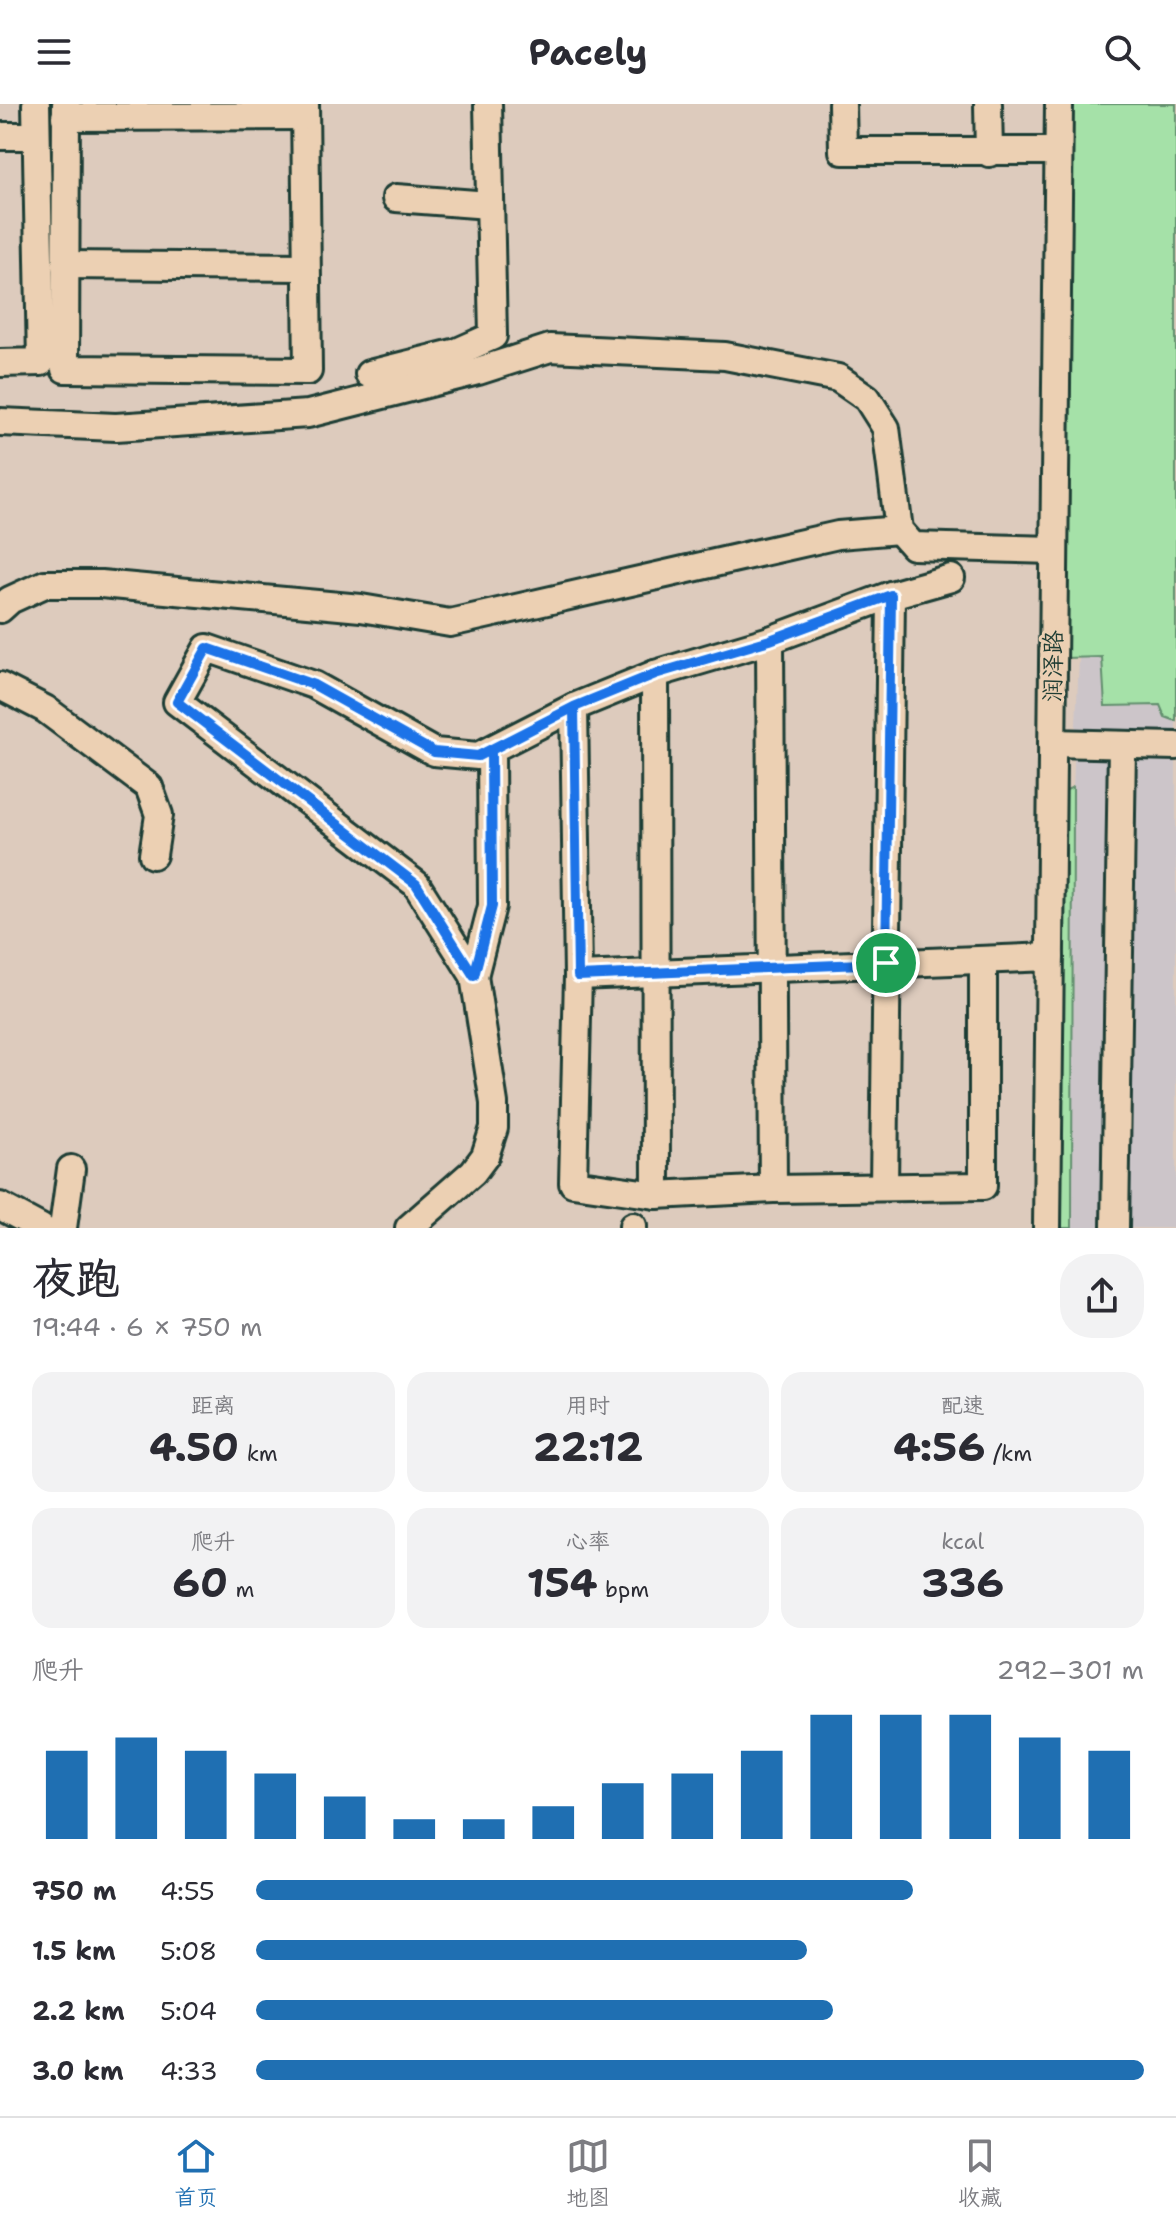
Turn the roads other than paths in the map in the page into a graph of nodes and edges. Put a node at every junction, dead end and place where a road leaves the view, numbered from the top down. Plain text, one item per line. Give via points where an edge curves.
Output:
1 (36, 104) edge
2 (488, 104) edge
3 (842, 104) edge
4 (988, 104) edge
5 (1059, 104) edge
6 (66, 110) edge
7 (305, 110) edge
8 (0, 136) edge
9 (36, 136) junction
10 (1058, 151) junction
11 (989, 153) junction
12 (396, 198) dead end
13 (489, 205) junction
14 (65, 265) junction
15 (306, 267) junction
16 (0, 363) edge
17 (369, 374) dead end
18 (0, 422) edge
19 (899, 530) junction
20 (1054, 550) junction
21 (951, 578) dead end
22 (891, 595) junction
23 (0, 609) edge
24 (770, 640) junction
25 (655, 674) junction
26 (0, 686) edge
27 (574, 707) junction
28 (1052, 743) junction
29 (1122, 745) junction
30 (1176, 746) edge
31 (491, 750) junction
32 (153, 855) dead end
33 (1050, 957) junction
34 (983, 960) junction
35 (886, 963) junction
36 (771, 968) junction
37 (656, 972) junction
38 (474, 976) junction
39 (578, 976) junction
40 (71, 1169) dead end
41 (884, 1187) junction
42 (773, 1189) junction
43 (656, 1195) junction
44 (0, 1206) edge
45 (41, 1228) edge
46 (63, 1228) edge
47 (409, 1228) edge
48 (1047, 1228) edge
49 (1115, 1228) edge

1 - 9 street
2 - 13 street
3 - 11 street via 843,151
4 - 11 street
5 - 10 street, 润泽路
6 - 7 street
6 - 14 street
7 - 15 street
8 - 9 street
9 - 16 street via 41,362
10 - 11 street
10 - 20 street, 润泽路
12 - 13 street
13 - 17 street via 493,336 457,352
14 - 15 street
14 - 15 street via 65,369 308,371
18 - 19 street via 116,427 308,414 550,348 725,356 838,378 867,398 886,428
19 - 20 street via 913,546
19 - 23 street via 838,535 450,623 361,608 101,584 45,584
20 - 28 street, 润泽路
21 - 22 street
22 - 24 street
22 - 35 street
24 - 25 street
24 - 36 street
25 - 27 street
25 - 37 street
26 - 32 street via 45,709 149,787 159,815
27 - 31 street
27 - 39 street
28 - 29 street
28 - 33 street, 润泽路
29 - 30 street
29 - 49 street
31 - 38 street via 492,906
31 - 38 street via 478,756 434,752 314,685 207,648 177,702 416,884
33 - 34 street
33 - 48 street, 润泽路
34 - 35 street
34 - 41 street via 983,1186
35 - 36 street
35 - 41 street
36 - 37 street
36 - 42 street
37 - 39 street
37 - 43 street
38 - 47 street via 494,1128 473,1172
39 - 43 street via 573,1183
40 - 46 street
41 - 42 street
42 - 43 street
44 - 45 street

